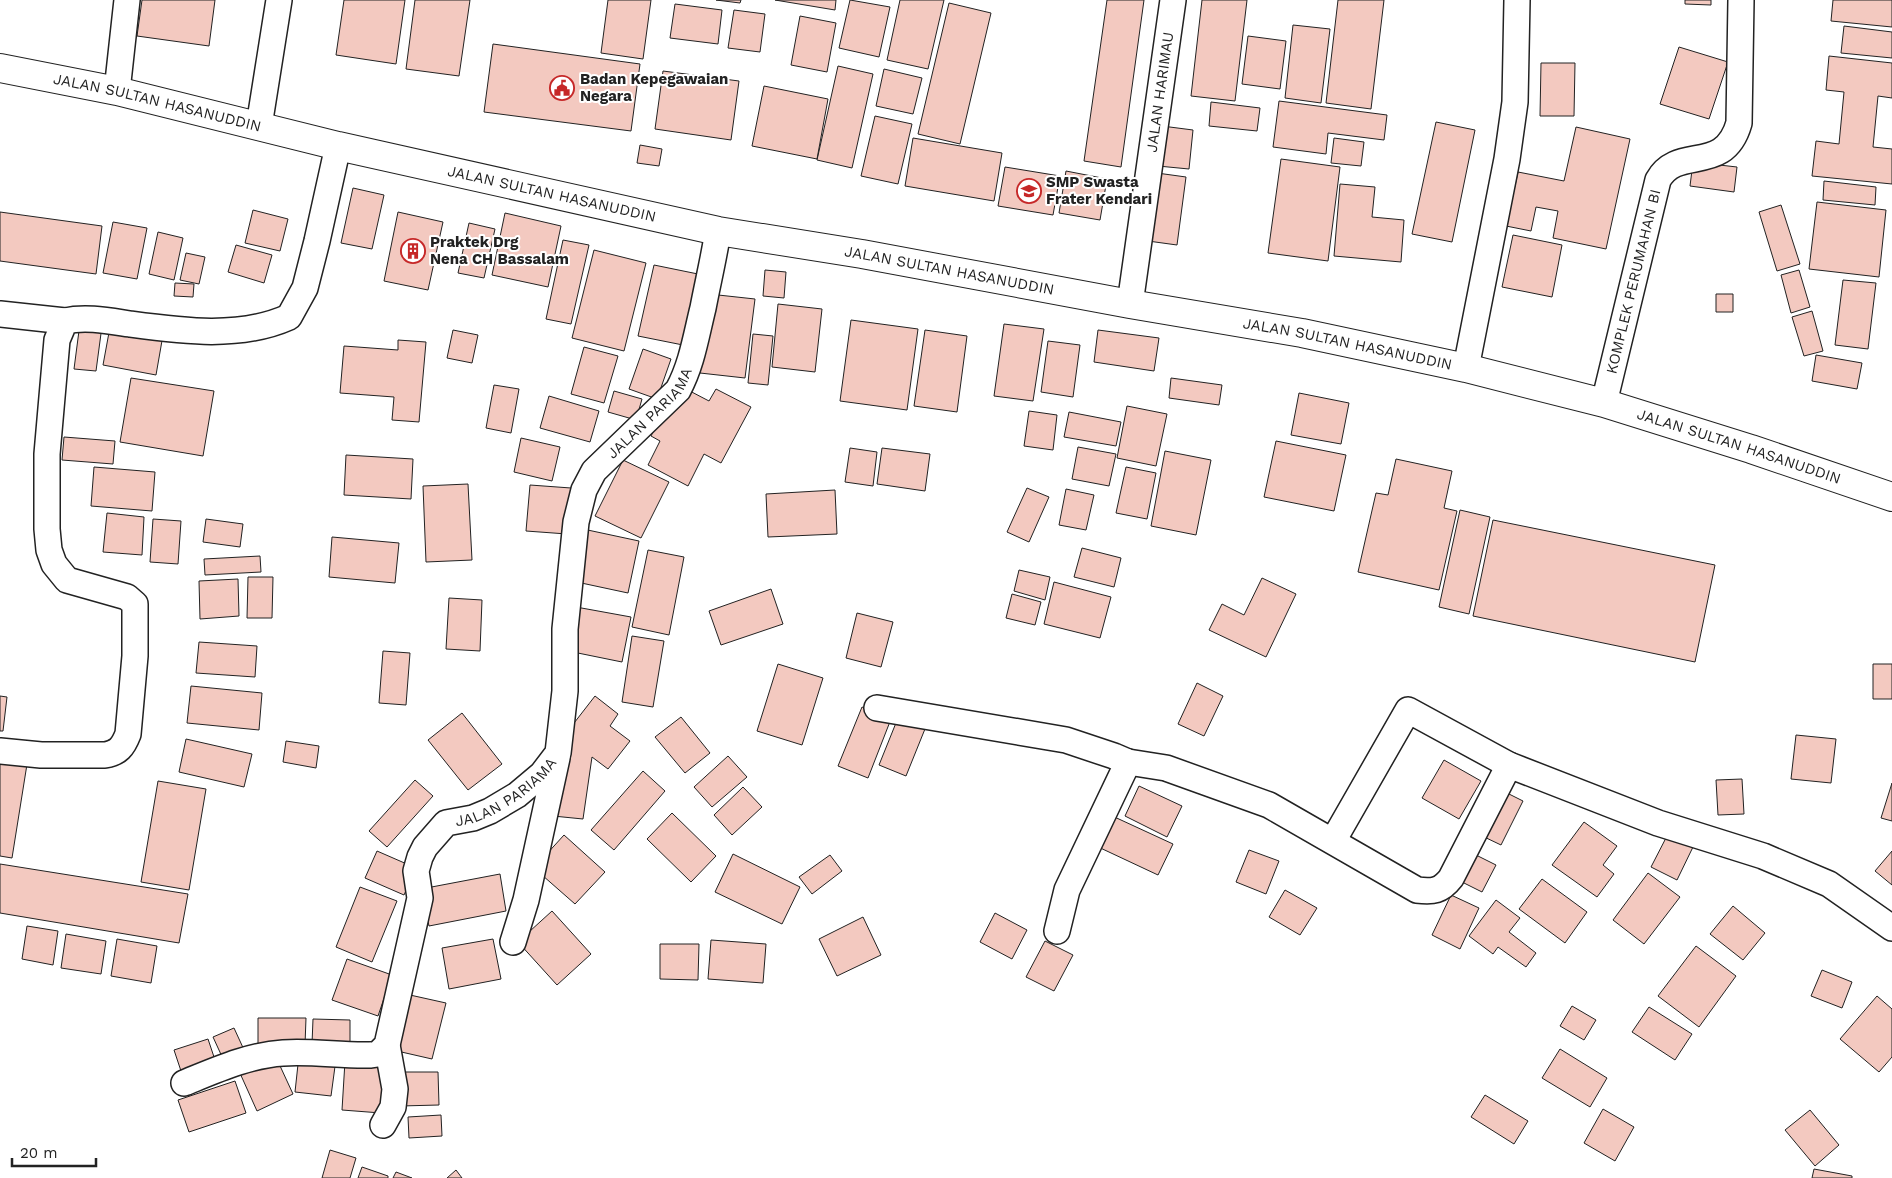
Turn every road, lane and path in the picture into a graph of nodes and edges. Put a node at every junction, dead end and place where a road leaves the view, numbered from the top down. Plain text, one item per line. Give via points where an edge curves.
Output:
1 (127, 0) edge
2 (279, 0) edge
3 (1173, 0) edge
4 (1517, 0) edge
5 (1741, 0) edge
6 (0, 68) edge
7 (117, 91) junction
8 (259, 126) junction
9 (338, 146) junction
10 (718, 231) junction
11 (1130, 304) junction
12 (0, 314) edge
13 (65, 321) junction
14 (1466, 368) junction
15 (1604, 403) junction
16 (1892, 497) edge
17 (877, 708) dead end
18 (0, 752) edge
19 (558, 753) junction
20 (1128, 762) junction
21 (1509, 765) junction
22 (1333, 841) junction
23 (1892, 928) edge
24 (1057, 931) dead end
25 (513, 942) dead end
26 (387, 1045) junction
27 (184, 1083) dead end
28 (383, 1125) dead end

1 - 7 street
2 - 8 street
3 - 11 street, JALAN HARIMAU
4 - 14 street via 1515,102
5 - 15 street, KOMPLEK PERUMAHAN BI via 1737,131 1726,148 1717,154 1670,165 1658,180
6 - 7 highway, JALAN SULTAN HASANUDDIN
7 - 8 highway, JALAN SULTAN HASANUDDIN
8 - 9 highway, JALAN SULTAN HASANUDDIN
9 - 10 highway, JALAN SULTAN HASANUDDIN
9 - 13 street via 305,288 289,317 268,325 228,332 90,320
10 - 11 highway, JALAN SULTAN HASANUDDIN
10 - 19 street, JALAN PARIAMA via 686,376 678,390 594,472 584,490 576,522 565,629 565,691
11 - 14 highway, JALAN SULTAN HASANUDDIN via 1302,333
12 - 13 street
13 - 18 street via 58,340 47,454 49,550 54,564 67,580 127,597 135,604 135,656 128,734 124,744 113,754
14 - 15 highway, JALAN SULTAN HASANUDDIN
15 - 16 highway, JALAN SULTAN HASANUDDIN
17 - 20 street via 1066,740
19 - 25 street via 526,900
19 - 26 street, JALAN PARIAMA via 542,774 517,795 473,818 446,823 425,847 416,871 420,898
20 - 22 street via 1166,768 1269,805
20 - 24 street via 1067,890
21 - 22 street via 1451,878 1442,888 1430,892 1417,890
21 - 22 street via 1408,710
21 - 23 street via 1658,823 1763,856 1829,884
26 - 27 street via 372,1055 264,1055
26 - 28 street via 396,1090 393,1106

